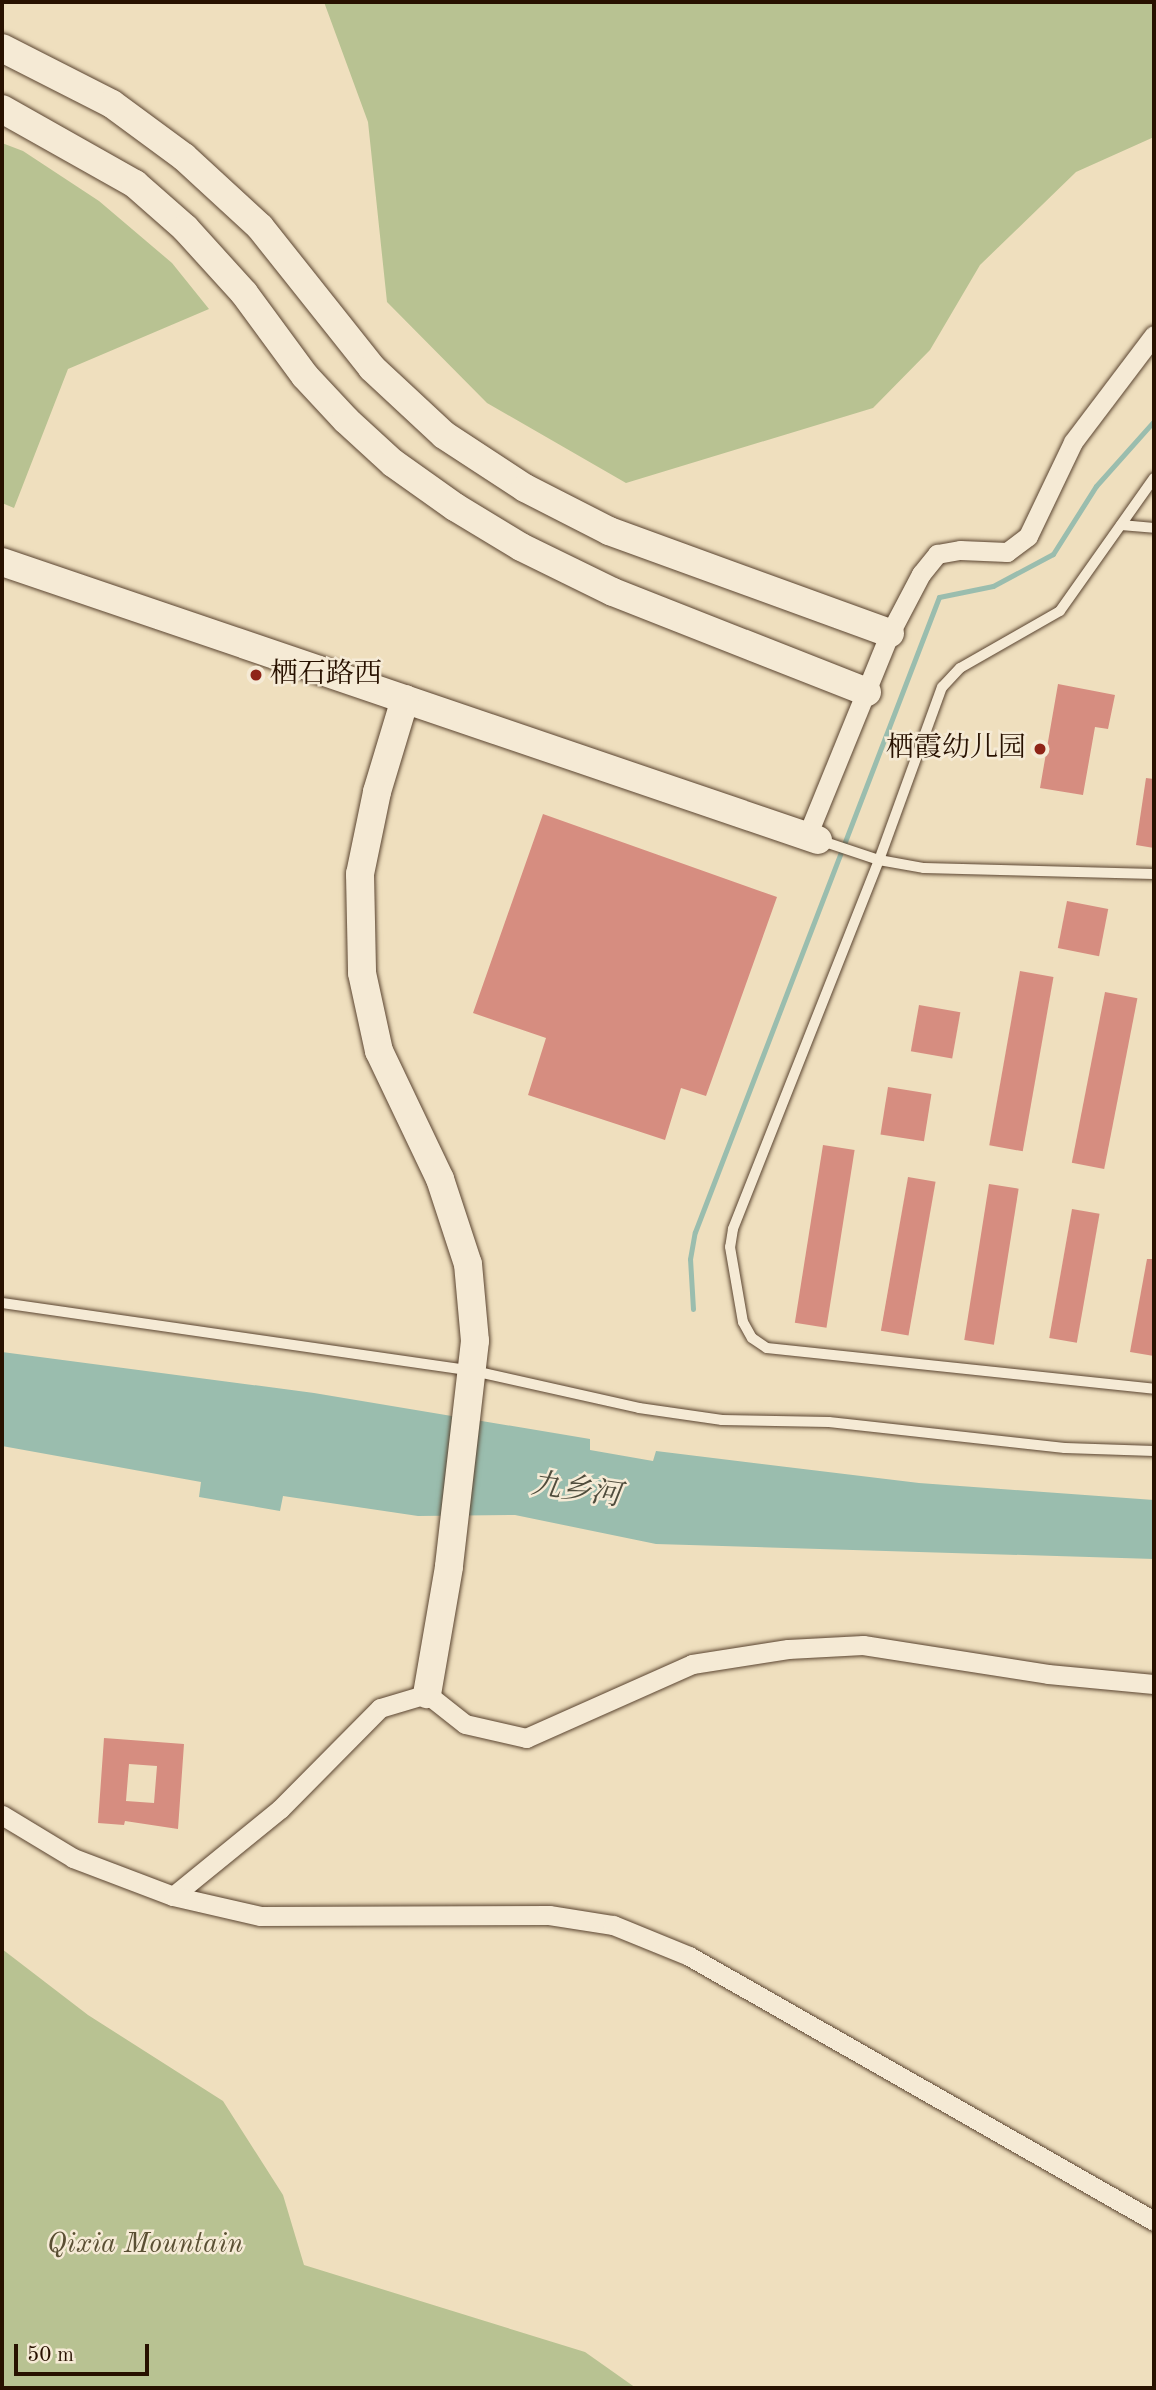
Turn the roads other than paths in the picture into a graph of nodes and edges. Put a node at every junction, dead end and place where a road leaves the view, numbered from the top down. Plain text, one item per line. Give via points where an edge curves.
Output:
1 (2, 48) edge
2 (2, 109) edge
3 (1154, 335) edge
4 (1154, 478) edge
5 (1121, 525) junction
6 (1154, 528) edge
7 (2, 562) edge
8 (890, 633) junction
9 (867, 692) junction
10 (405, 699) junction
11 (812, 838) junction
12 (879, 860) junction
13 (1154, 874) edge
14 (2, 1303) edge
15 (473, 1380) junction
16 (1154, 1389) edge
17 (1154, 1451) edge
18 (1154, 1684) edge
19 (426, 1694) junction
20 (2, 1815) edge
21 (173, 1896) junction
22 (1154, 2221) edge

1 - 8 main road via 112,104 184,157 260,227 372,368 444,435 525,488 609,531
2 - 9 main road via 135,184 185,228 244,293 305,376 346,420 394,464 455,507 521,547 613,592
3 - 8 street via 1073,442 1028,536 1007,552 937,554
4 - 5 lane
5 - 6 lane
5 - 12 lane via 1060,611 960,668 942,687
7 - 10 main road
8 - 9 street
9 - 11 street
10 - 11 main road
10 - 15 main road via 377,792 360,874 362,973 380,1051 440,1179 468,1264
11 - 12 lane
12 - 13 lane via 924,868
12 - 16 lane via 733,1229 730,1247 743,1322 752,1339 790,1354
14 - 15 lane
15 - 17 lane via 722,1420 829,1422 1065,1448
15 - 19 main road via 449,1567
18 - 19 street via 1048,1674 863,1645 788,1649 692,1664 526,1738 465,1724
19 - 21 street via 380,1708 280,1809
20 - 21 street via 73,1858
21 - 22 street via 260,1916 549,1915 613,1925 689,1956

